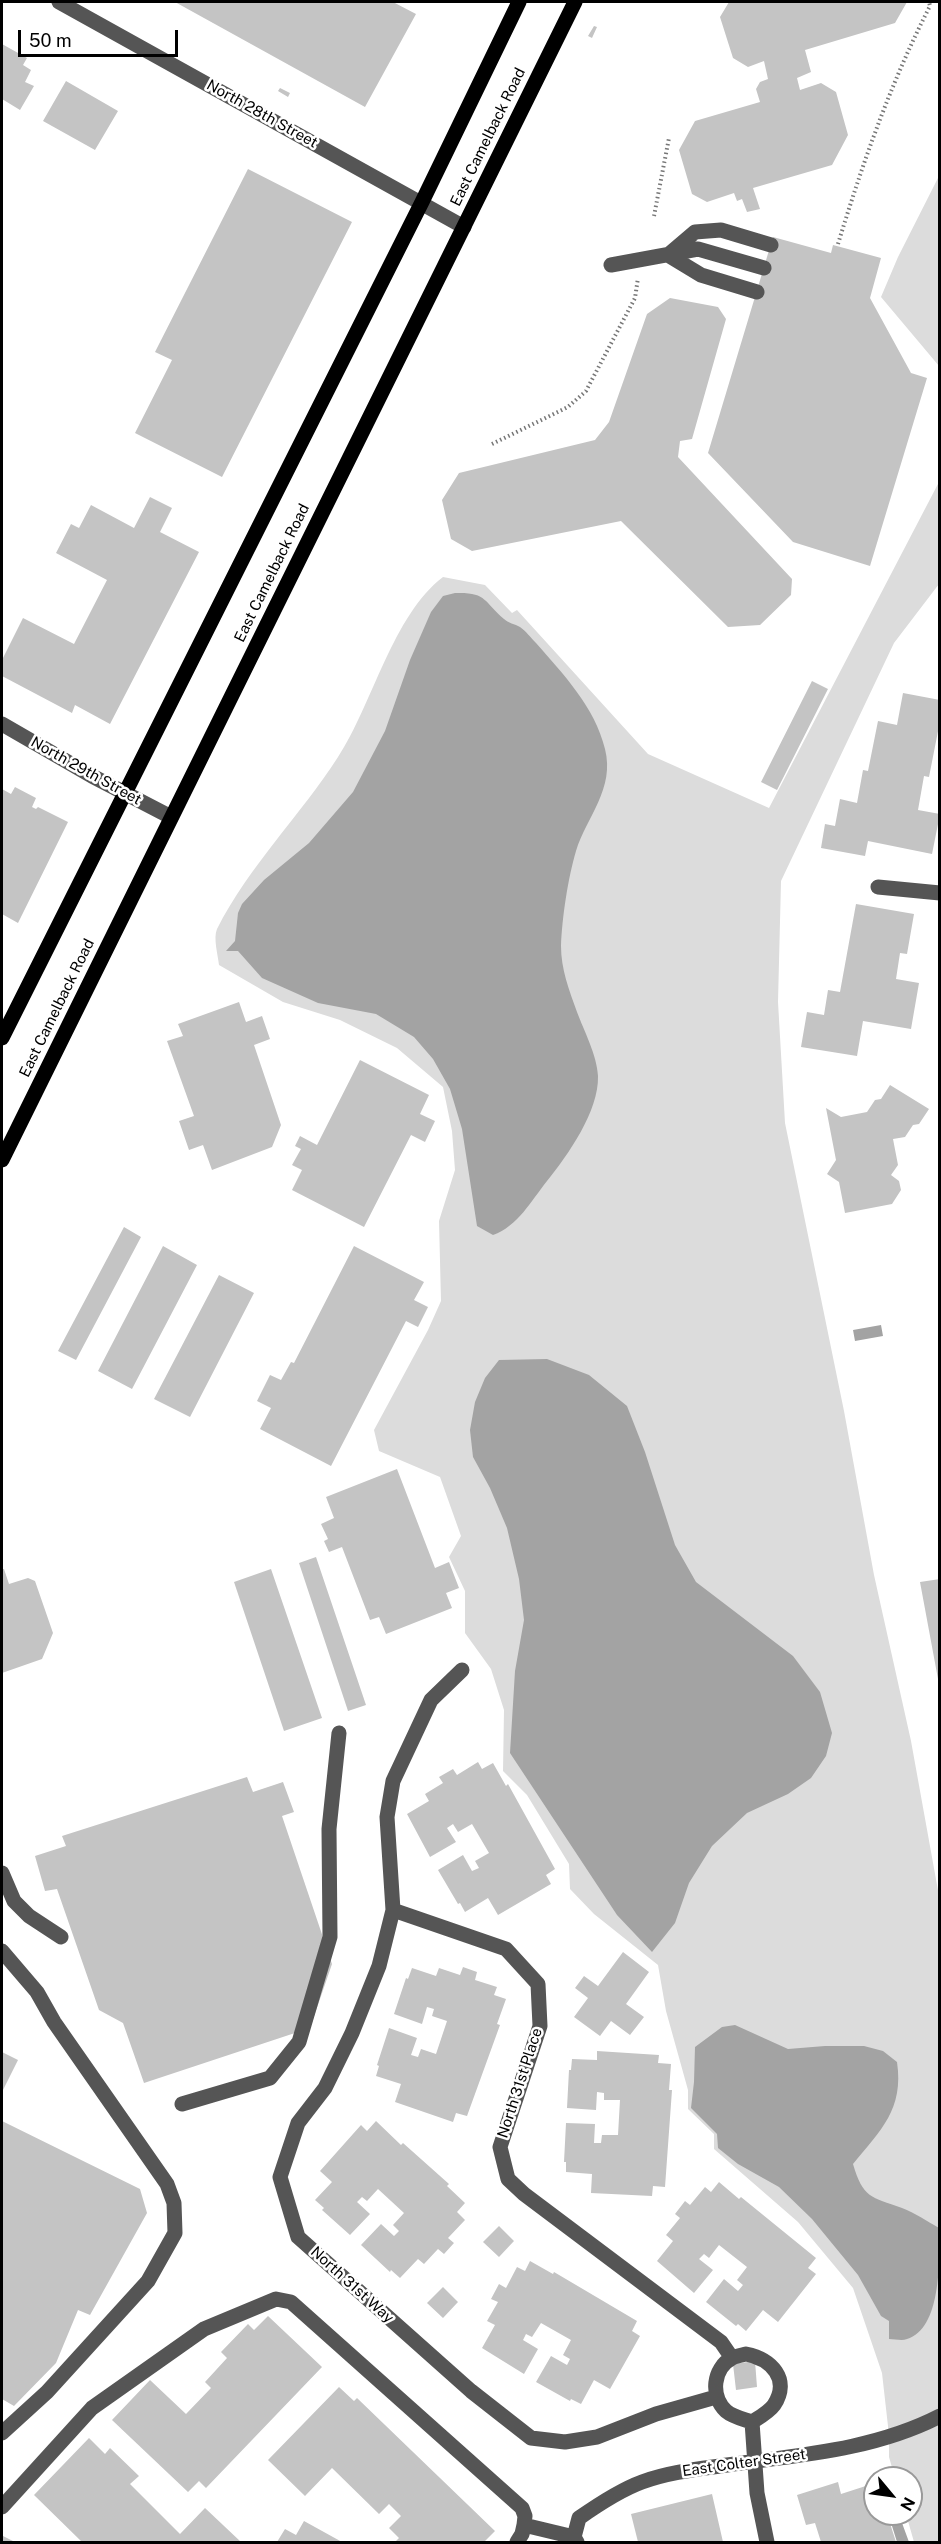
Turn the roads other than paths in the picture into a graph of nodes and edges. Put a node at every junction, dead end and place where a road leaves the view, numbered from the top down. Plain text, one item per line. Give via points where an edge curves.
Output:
1 (59, 2) edge
2 (519, 2) edge
3 (575, 2) edge
4 (422, 202) junction
5 (464, 227) junction
6 (771, 245) dead end
7 (668, 255) junction
8 (610, 266) dead end
9 (764, 268) dead end
10 (757, 292) dead end
11 (2, 724) edge
12 (124, 793) junction
13 (171, 817) junction
14 (878, 887) dead end
15 (939, 893) edge
16 (2, 1038) edge
17 (2, 1160) edge
18 (462, 1670) dead end
19 (339, 1733) dead end
20 (2, 1873) edge
21 (393, 1910) junction
22 (61, 1937) dead end
23 (2, 1951) edge
24 (182, 2104) dead end
25 (732, 2358) junction
26 (716, 2397) junction
27 (936, 2418) edge
28 (752, 2422) junction
29 (2, 2433) edge
30 (755, 2461) junction
31 (2, 2507) edge
32 (524, 2525) junction
33 (573, 2541) edge
34 (517, 2542) edge
35 (767, 2542) edge

1 - 4 street, North 28th Street
2 - 4 main road, East Camelback Road
3 - 5 main road, East Camelback Road
4 - 5 street, North 28th Street
4 - 12 main road, East Camelback Road
5 - 13 main road, East Camelback Road
6 - 7 street via 721,230 695,232
7 - 8 street
7 - 9 street via 698,249
7 - 10 street via 700,275
11 - 12 street, North 29th Street
12 - 13 street, North 29th Street
12 - 16 main road, East Camelback Road
13 - 17 main road, East Camelback Road
14 - 15 street
18 - 21 street via 431,1700 393,1781 387,1817
19 - 24 street via 329,1829 330,1937 299,2042 270,2078
20 - 22 street via 14,1901
21 - 25 street, North 31st Place via 506,1949 538,1984 540,2026 500,2147 508,2179 721,2342
21 - 26 street, North 31st Way via 379,1966 352,2033 325,2088 298,2123 280,2177 298,2237 471,2391 531,2438 565,2442 597,2437 656,2414
23 - 29 street via 37,1992 167,2184 174,2203 176,2233 148,2281 47,2392
25 - 26 street via 716,2378
25 - 28 street via 746,2354 760,2357 778,2375 780,2386 773,2406
26 - 28 street via 733,2416
27 - 30 street, East Colter Street via 844,2450
28 - 30 street
30 - 33 street, East Colter Street via 678,2472 642,2482 579,2518
30 - 35 street
31 - 32 street via 92,2408 204,2329 276,2300 291,2302 522,2508
32 - 33 street
32 - 34 street

